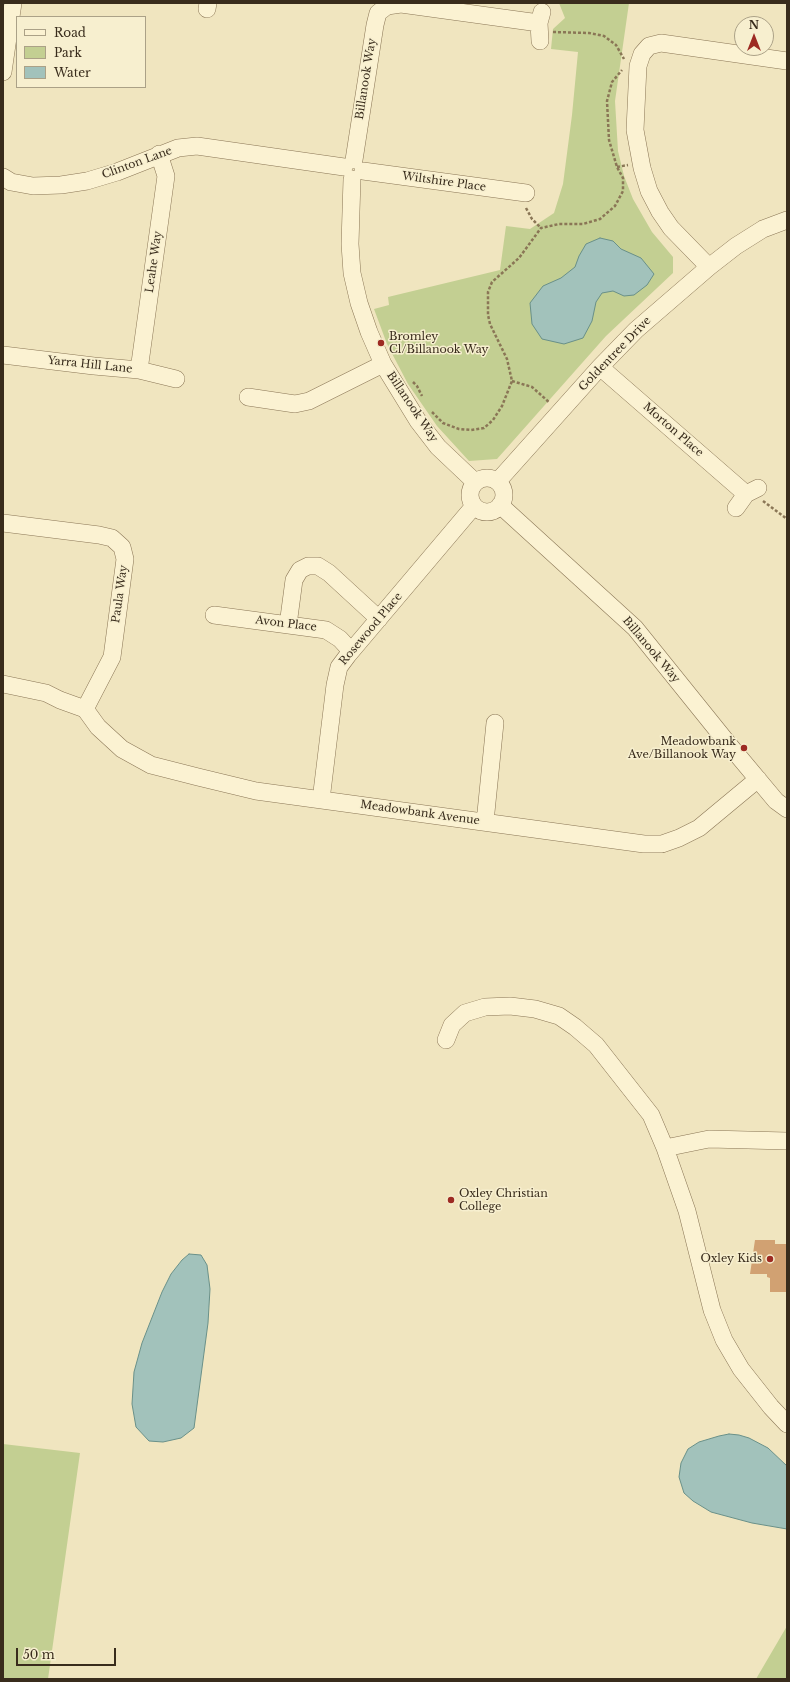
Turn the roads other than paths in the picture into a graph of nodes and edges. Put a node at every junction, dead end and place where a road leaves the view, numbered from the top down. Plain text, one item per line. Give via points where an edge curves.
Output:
1 (13, 3) edge
2 (386, 4) edge
3 (540, 28) road end
4 (787, 61) edge
5 (3, 72) edge
6 (159, 154) junction
7 (353, 169) junction
8 (3, 177) edge
9 (526, 199) road end
10 (787, 220) edge
11 (709, 267) junction
12 (3, 355) edge
13 (383, 364) junction
14 (600, 367) junction
15 (139, 370) junction
16 (176, 379) dead end
17 (248, 397) dead end
18 (498, 481) junction
19 (475, 482) junction
20 (748, 495) road end
21 (500, 505) junction
22 (474, 506) junction
23 (3, 523) edge
24 (214, 615) dead end
25 (379, 619) junction
26 (288, 625) junction
27 (351, 651) junction
28 (3, 684) edge
29 (84, 709) junction
30 (495, 723) dead end
31 (758, 779) junction
32 (321, 800) junction
33 (787, 810) edge
34 (485, 822) junction
35 (446, 1040) dead end
36 (787, 1141) edge
37 (665, 1148) junction
38 (787, 1424) edge

1 - 5 street
2 - 3 street via 401,4
2 - 7 street, Billanook Way via 378,13 375,25
4 - 11 street via 661,43 649,46 642,54 638,66 635,130 649,191 671,228
6 - 7 street, Clinton Lane via 197,146
6 - 8 street, Clinton Lane via 116,172 87,181 61,185 33,186 11,182
6 - 15 street, Leahe Way via 166,176
7 - 9 street, Wiltshire Place
7 - 13 street, Billanook Way via 350,244 352,273 359,303
10 - 11 street, Goldentree Drive via 763,229
11 - 14 street, Goldentree Drive via 636,330
12 - 15 street, Yarra Hill Lane
13 - 17 street via 309,401 295,404
13 - 19 street, Billanook Way via 418,421 438,447
14 - 18 street, Goldentree Drive
14 - 20 street, Morton Place
15 - 16 street, Yarra Hill Lane
18 - 19 street via 489,477
18 - 21 street via 504,495
19 - 22 street via 469,491
21 - 22 street via 497,509 487,512
21 - 31 street, Billanook Way via 635,628
22 - 25 street, Rosewood Place
23 - 29 street, Paula Way via 112,538 122,547 125,559 112,657
24 - 26 street, Avon Place
25 - 26 street via 329,573 318,566 308,566 300,570 294,580
25 - 27 street, Rosewood Place
26 - 27 street, Avon Place via 326,630 340,639
27 - 32 street, Rosewood Place via 339,667 335,685
28 - 29 street via 46,693
29 - 32 street, Meadowbank Avenue via 122,749 151,765 256,790
30 - 34 street
31 - 33 street, Billanook Way
31 - 34 street, Meadowbank Avenue via 699,828 662,844 644,844
32 - 34 street, Meadowbank Avenue
35 - 37 street via 452,1025 465,1013 485,1007 510,1006 560,1016 596,1045 651,1115
36 - 37 street via 709,1139
37 - 38 street via 687,1211 712,1310 724,1340 742,1369

